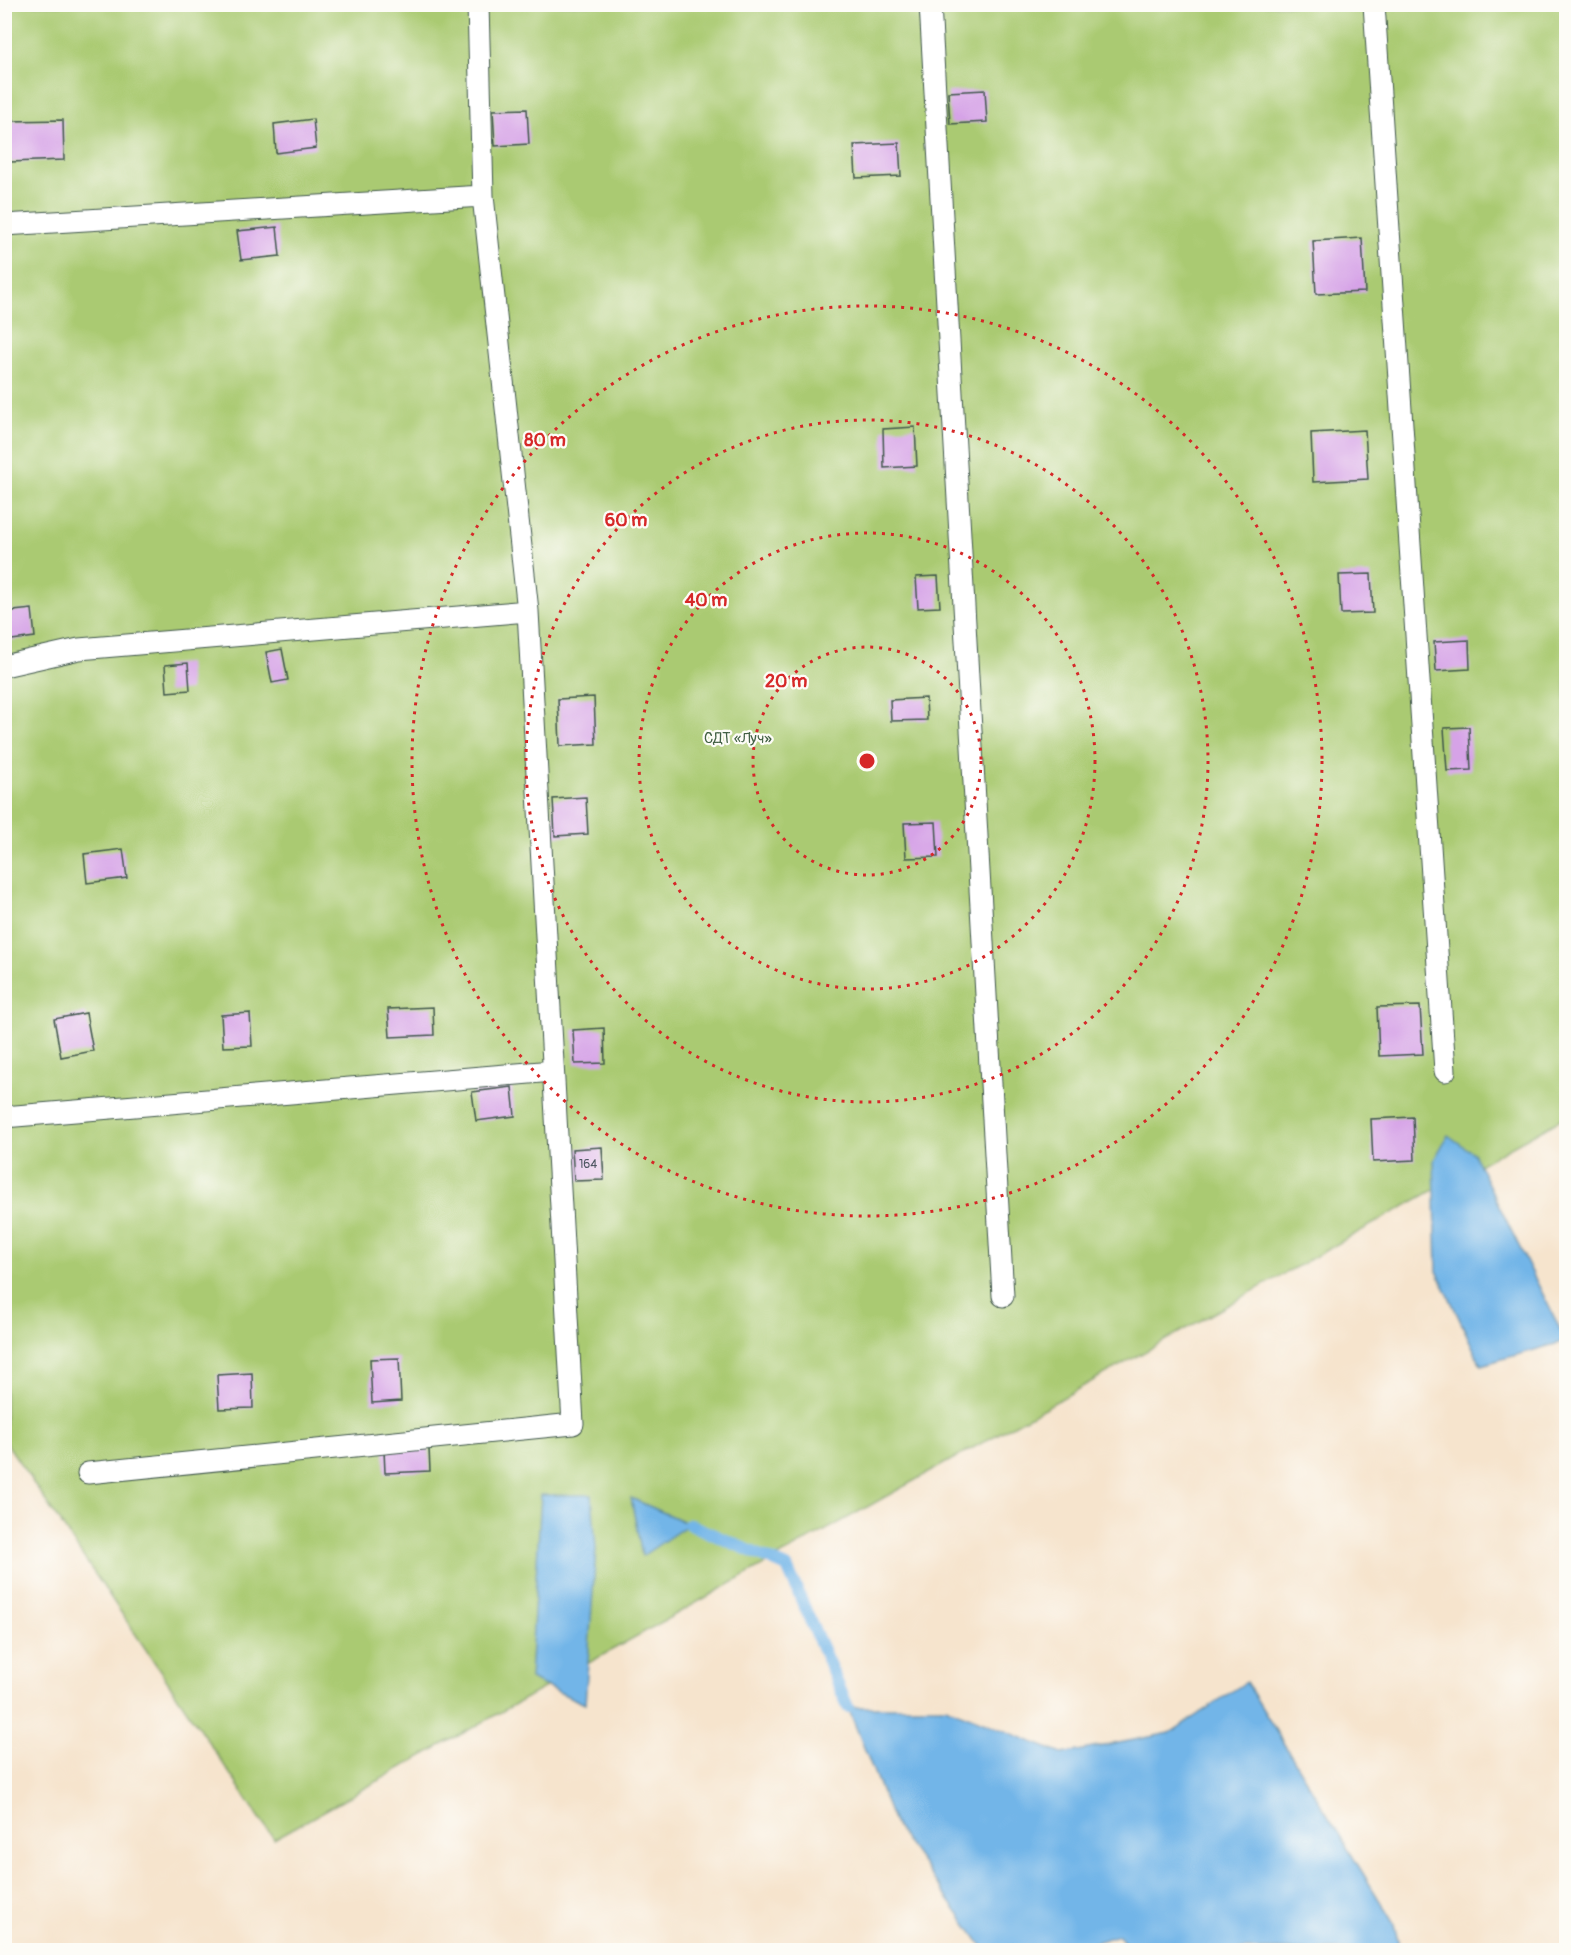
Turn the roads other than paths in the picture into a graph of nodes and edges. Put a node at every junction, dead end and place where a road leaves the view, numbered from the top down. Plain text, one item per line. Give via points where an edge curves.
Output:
1 (478, 4) edge
2 (930, 4) edge
3 (1374, 4) edge
4 (483, 196) junction
5 (4, 225) edge
6 (528, 611) junction
7 (4, 666) edge
8 (554, 1071) junction
9 (1445, 1071) dead end
10 (4, 1117) edge
11 (1003, 1296) dead end
12 (88, 1473) dead end

1 - 4 lane
2 - 11 lane
3 - 9 lane
4 - 5 lane
4 - 6 lane
6 - 7 lane via 79,649
6 - 8 lane
8 - 10 lane
8 - 12 lane via 573,1424

